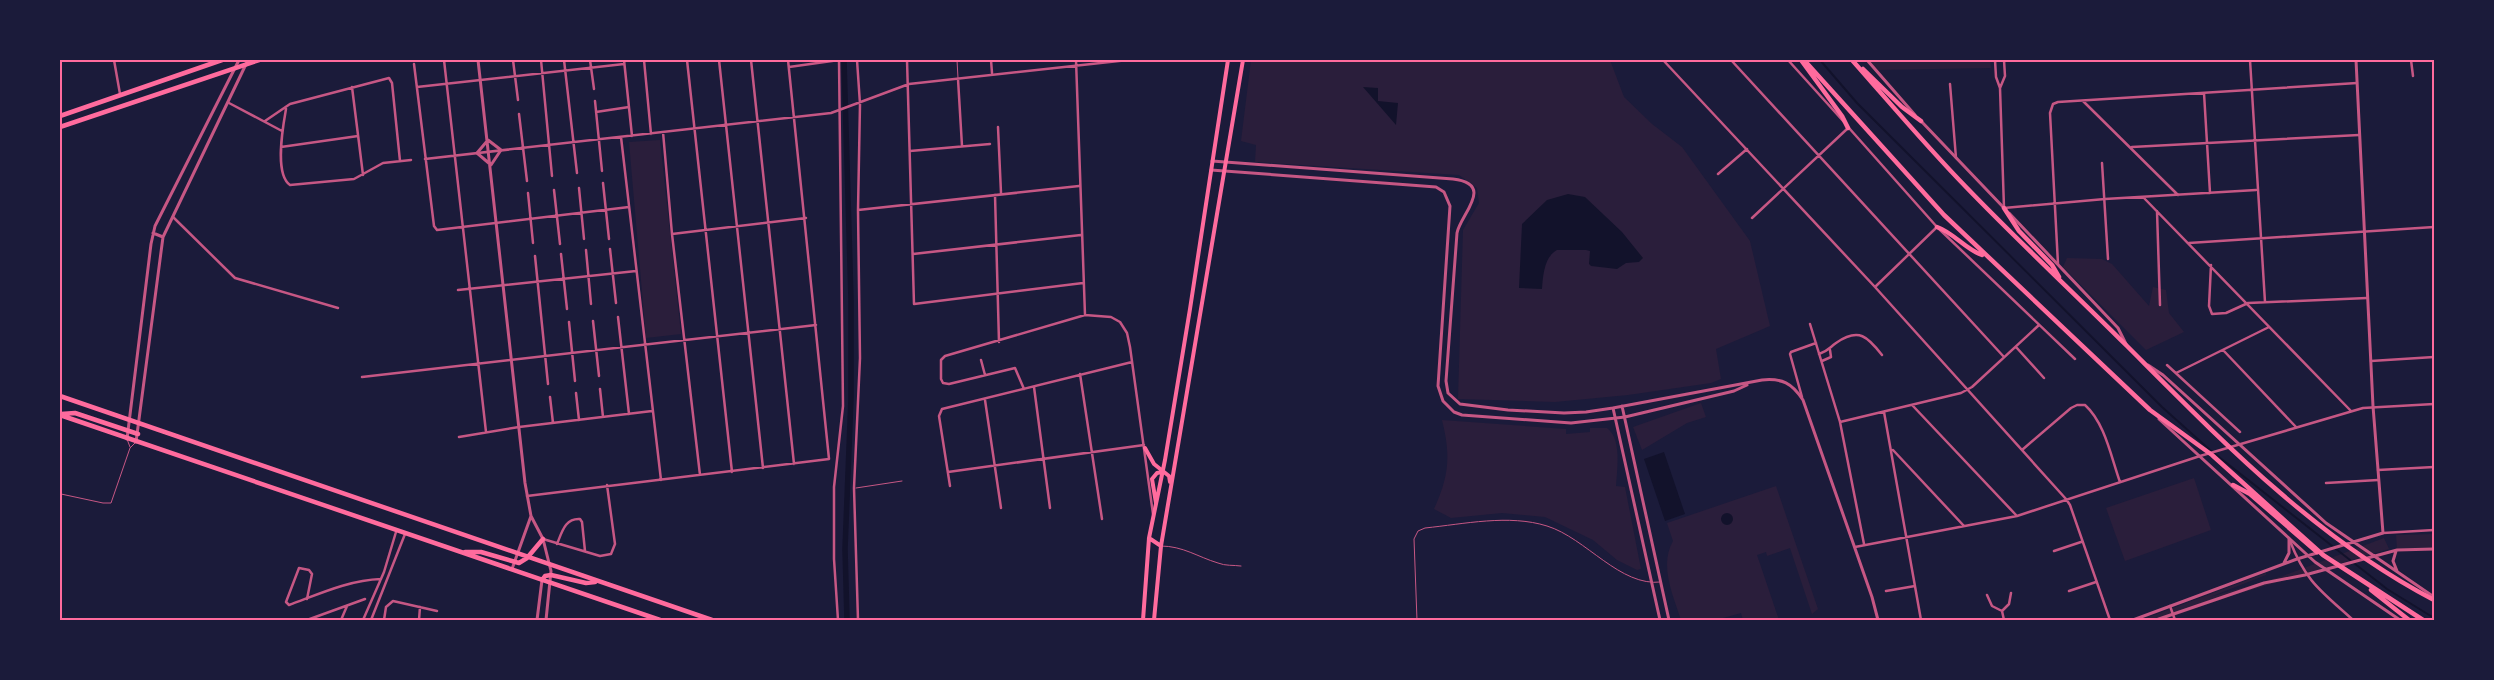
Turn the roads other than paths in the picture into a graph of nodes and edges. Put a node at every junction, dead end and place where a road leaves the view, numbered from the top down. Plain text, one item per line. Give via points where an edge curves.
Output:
1 (114, 60) edge
2 (222, 60) edge
3 (239, 60) edge
4 (259, 60) edge
5 (444, 60) edge
6 (478, 60) edge
7 (513, 60) edge
8 (540, 60) edge
9 (564, 60) edge
10 (590, 60) edge
11 (624, 60) edge
12 (644, 60) edge
13 (687, 60) edge
14 (719, 60) edge
15 (751, 60) edge
16 (788, 60) edge
17 (839, 60) edge
18 (857, 60) edge
19 (907, 60) edge
20 (957, 60) edge
21 (991, 60) edge
22 (1076, 60) edge
23 (1128, 60) edge
24 (1228, 60) edge
25 (1243, 60) edge
26 (1663, 60) edge
27 (1730, 60) edge
28 (1788, 60) edge
29 (1803, 60) edge
30 (1852, 60) edge
31 (1866, 60) edge
32 (1995, 60) edge
33 (2004, 60) edge
34 (2250, 60) edge
35 (2356, 60) edge
36 (2411, 60) edge
37 (247, 62) edge
38 (414, 64) dead end
39 (624, 64) junction
40 (1076, 64) junction
41 (236, 67) junction
42 (789, 67) junction
43 (591, 68) junction
44 (565, 71) junction
45 (542, 74) junction
46 (992, 74) junction
47 (515, 76) junction
48 (2413, 76) dead end
49 (958, 79) junction
50 (480, 80) junction
51 (2358, 83) junction
52 (447, 84) junction
53 (909, 84) junction
54 (1950, 84) dead end
55 (352, 87) junction
56 (417, 87) junction
57 (2000, 88) junction
58 (594, 89) dead end
59 (2252, 90) junction
60 (2204, 93) junction
61 (120, 94) junction
62 (518, 100) dead end
63 (595, 101) dead end
64 (2083, 101) junction
65 (229, 103) junction
66 (858, 105) junction
67 (629, 107) junction
68 (286, 108) junction
69 (842, 111) junction
70 (596, 112) junction
71 (519, 114) dead end
72 (60, 116) edge
73 (795, 118) junction
74 (265, 121) junction
75 (1921, 121) junction
76 (757, 122) junction
77 (726, 125) junction
78 (60, 127) edge
79 (998, 127) dead end
80 (1848, 128) junction
81 (695, 129) junction
82 (282, 131) junction
83 (663, 132) junction
84 (651, 134) junction
85 (2359, 135) junction
86 (358, 136) junction
87 (632, 136) junction
88 (621, 137) junction
89 (488, 140) junction
90 (598, 140) junction
91 (2254, 140) junction
92 (574, 142) junction
93 (2207, 142) junction
94 (990, 144) dead end
95 (550, 145) junction
96 (962, 146) junction
97 (281, 147) junction
98 (2132, 147) junction
99 (523, 148) junction
100 (1747, 149) junction
101 (502, 150) junction
102 (910, 151) junction
103 (490, 152) junction
104 (477, 153) junction
105 (1818, 154) junction
106 (456, 156) junction
107 (425, 159) junction
108 (1956, 159) junction
109 (412, 160) dead end
110 (400, 161) junction
111 (1212, 161) junction
112 (1225, 161) junction
113 (2102, 162) dead end
114 (491, 165) junction
115 (1334, 169) junction
116 (1210, 170) junction
117 (602, 171) dead end
118 (1223, 171) junction
119 (577, 172) dead end
120 (1718, 174) dead end
121 (363, 175) junction
122 (552, 176) dead end
123 (1334, 179) junction
124 (527, 181) dead end
125 (603, 183) dead end
126 (1080, 186) junction
127 (579, 188) dead end
128 (1783, 189) junction
129 (554, 190) dead end
130 (2256, 190) junction
131 (528, 193) dead end
132 (2210, 193) junction
133 (995, 194) junction
134 (1001, 194) junction
135 (2178, 195) junction
136 (2143, 197) junction
137 (2105, 199) junction
138 (2055, 202) junction
139 (912, 205) junction
140 (629, 207) junction
141 (2004, 208) junction
142 (606, 209) junction
143 (858, 210) junction
144 (2157, 210) junction
145 (582, 212) junction
146 (557, 215) junction
147 (172, 217) junction
148 (531, 218) junction
149 (806, 218) junction
150 (1752, 218) dead end
151 (496, 223) junction
152 (769, 224) junction
153 (463, 226) junction
154 (736, 227) junction
155 (1937, 227) junction
156 (2434, 227) edge
157 (706, 230) junction
158 (2364, 232) junction
159 (153, 233) junction
160 (672, 234) junction
161 (1081, 235) junction
162 (163, 237) junction
163 (2260, 238) junction
164 (584, 239) dead end
165 (609, 239) dead end
166 (533, 243) dead end
167 (2189, 243) junction
168 (560, 244) dead end
169 (996, 244) junction
170 (610, 249) dead end
171 (586, 250) dead end
172 (561, 254) dead end
173 (913, 254) junction
174 (1909, 254) junction
175 (1984, 255) junction
176 (535, 256) dead end
177 (2108, 258) dead end
178 (2058, 264) junction
179 (2211, 265) junction
180 (636, 271) junction
181 (612, 273) junction
182 (588, 276) junction
183 (564, 279) junction
184 (2059, 279) junction
185 (538, 282) junction
186 (1083, 283) junction
187 (502, 285) junction
188 (1875, 287) junction
189 (471, 289) junction
190 (458, 290) dead end
191 (998, 294) junction
192 (2367, 298) junction
193 (2265, 302) junction
194 (616, 303) dead end
195 (2248, 303) junction
196 (591, 304) dead end
197 (2160, 305) dead end
198 (338, 308) dead end
199 (567, 309) dead end
200 (1085, 315) junction
201 (618, 317) dead end
202 (594, 321) dead end
203 (569, 322) dead end
204 (1810, 324) dead end
205 (2039, 325) junction
206 (816, 326) junction
207 (2269, 327) junction
208 (780, 330) junction
209 (749, 334) junction
210 (718, 337) junction
211 (684, 340) junction
212 (1000, 342) junction
213 (1816, 343) junction
214 (645, 345) junction
215 (2128, 346) junction
216 (2016, 347) junction
217 (622, 348) junction
218 (597, 350) junction
219 (1830, 350) junction
220 (2223, 350) junction
221 (572, 353) junction
222 (1820, 354) junction
223 (1882, 355) dead end
224 (545, 356) junction
225 (2004, 357) junction
226 (2434, 357) edge
227 (511, 359) junction
228 (2075, 359) dead end
229 (981, 360) dead end
230 (1822, 361) junction
231 (2370, 361) junction
232 (480, 362) junction
233 (1132, 362) junction
234 (2143, 363) junction
235 (2167, 365) dead end
236 (2176, 373) junction
237 (1080, 374) junction
238 (985, 375) junction
239 (362, 376) dead end
240 (599, 376) dead end
241 (2044, 378) dead end
242 (575, 381) dead end
243 (1750, 383) junction
244 (548, 384) dead end
245 (1034, 387) junction
246 (600, 389) dead end
247 (1024, 389) junction
248 (1968, 390) junction
249 (576, 392) dead end
250 (60, 396) edge
251 (550, 397) dead end
252 (985, 400) junction
253 (1803, 400) junction
254 (2434, 404) edge
255 (1622, 406) junction
256 (1913, 406) junction
257 (2373, 406) junction
258 (1614, 408) junction
259 (2150, 410) junction
260 (652, 411) junction
261 (2351, 411) junction
262 (1884, 412) junction
263 (629, 414) junction
264 (60, 415) edge
265 (603, 416) junction
266 (1625, 417) junction
267 (1616, 418) junction
268 (128, 420) junction
269 (579, 420) junction
270 (1840, 422) junction
271 (140, 423) junction
272 (553, 423) junction
273 (519, 427) junction
274 (2296, 428) junction
275 (127, 431) junction
276 (486, 432) junction
277 (2240, 432) dead end
278 (138, 434) junction
279 (459, 437) dead end
280 (127, 439) junction
281 (136, 442) junction
282 (2236, 445) junction
283 (1145, 446) junction
284 (130, 448) junction
285 (1892, 449) junction
286 (2022, 450) junction
287 (1093, 452) junction
288 (2200, 456) junction
289 (1044, 459) junction
290 (794, 464) junction
291 (995, 466) junction
292 (2434, 467) edge
293 (763, 468) junction
294 (2378, 470) junction
295 (732, 472) junction
296 (948, 472) junction
297 (1162, 472) junction
298 (700, 475) junction
299 (661, 480) junction
300 (2378, 480) junction
301 (902, 481) dead end
302 (2120, 482) junction
303 (2326, 483) dead end
304 (607, 485) junction
305 (2233, 485) junction
306 (950, 486) dead end
307 (854, 488) junction
308 (61, 494) edge
309 (527, 496) junction
310 (1170, 499) junction
311 (2066, 499) junction
312 (1156, 506) junction
313 (1001, 508) dead end
314 (1050, 508) dead end
315 (532, 516) junction
316 (2017, 516) junction
317 (1102, 519) dead end
318 (1154, 523) junction
319 (1964, 526) junction
320 (2434, 530) edge
321 (396, 532) junction
322 (2383, 533) junction
323 (405, 534) junction
324 (1906, 537) junction
325 (2288, 537) junction
326 (1149, 538) junction
327 (543, 539) junction
328 (2352, 541) junction
329 (2081, 542) junction
330 (557, 544) junction
331 (1864, 544) junction
332 (1161, 546) junction
333 (1855, 547) junction
334 (2434, 549) edge
335 (2362, 550) junction
336 (2397, 550) junction
337 (585, 551) junction
338 (2054, 551) dead end
339 (461, 552) junction
340 (2323, 554) junction
341 (517, 555) junction
342 (2309, 555) junction
343 (2375, 556) junction
344 (527, 558) junction
345 (2297, 559) junction
346 (2357, 561) junction
347 (514, 563) junction
348 (2282, 564) junction
349 (549, 566) junction
350 (1241, 566) dead end
351 (385, 567) junction
352 (512, 569) junction
353 (392, 570) junction
354 (2325, 570) junction
355 (2397, 572) junction
356 (551, 575) junction
357 (2305, 575) junction
358 (2352, 575) junction
359 (381, 579) junction
360 (542, 580) junction
361 (596, 582) junction
362 (1661, 582) junction
363 (2096, 582) junction
364 (551, 583) junction
365 (1652, 583) junction
366 (1915, 586) junction
367 (1886, 591) dead end
368 (2069, 591) dead end
369 (2011, 593) dead end
370 (1987, 595) dead end
371 (2434, 598) edge
372 (307, 599) junction
373 (365, 599) dead end
374 (347, 606) junction
375 (2170, 606) junction
376 (420, 607) junction
377 (437, 611) dead end
378 (2002, 611) junction
379 (2173, 614) junction
380 (307, 620) edge
381 (341, 620) edge
382 (363, 620) edge
383 (371, 620) edge
384 (384, 620) edge
385 (419, 620) edge
386 (537, 620) edge
387 (546, 620) edge
388 (660, 620) edge
389 (712, 620) edge
390 (838, 620) edge
391 (858, 620) edge
392 (1143, 620) edge
393 (1154, 620) edge
394 (1417, 620) edge
395 (1660, 620) edge
396 (1669, 620) edge
397 (1878, 620) edge
398 (1921, 620) edge
399 (2004, 620) edge
400 (2110, 620) edge
401 (2132, 620) edge
402 (2156, 620) edge
403 (2175, 620) edge
404 (2353, 620) edge
405 (2400, 620) edge
406 (2409, 620) edge
407 (2423, 620) edge

1 - 61 street
2 - 61 main road
3 - 41 street
4 - 37 main road
5 - 52 street
6 - 50 street
7 - 47 street
8 - 45 street
9 - 44 street
10 - 43 street
11 - 39 street
12 - 84 street
13 - 81 street
14 - 77 street
15 - 76 street
16 - 42 street
17 - 42 street
17 - 69 street
18 - 66 street
19 - 53 street
20 - 49 lane
21 - 46 street
22 - 40 street
23 - 40 street
24 - 111 main road
25 - 112 main road
26 - 100 street
27 - 105 street
28 - 80 street
29 - 80 main road
29 - 175 main road
30 - 75 main road
30 - 184 main road via 1967,188
31 - 75 street
32 - 57 street
33 - 57 street via 2005,76
34 - 59 street
35 - 51 street
36 - 48 street
37 - 41 main road
37 - 65 street
38 - 56 street
39 - 43 street
39 - 67 street
40 - 46 street
40 - 126 street
41 - 78 main road
41 - 159 street
42 - 73 street
43 - 44 street
43 - 58 street
44 - 45 street
44 - 92 street
45 - 47 street
45 - 95 street
46 - 49 street
47 - 50 street
47 - 62 street
49 - 53 street
49 - 96 street
50 - 52 street
50 - 89 street
51 - 59 street
51 - 85 street
52 - 56 street
52 - 106 street
53 - 66 street
53 - 102 street
54 - 108 street
55 - 68 street via 296,102
55 - 86 street
55 - 110 street via 391,80
56 - 107 street
57 - 141 street
59 - 60 street
59 - 91 street
60 - 64 street
60 - 93 street
61 - 72 main road
63 - 70 street
64 - 98 street
64 - 138 street via 2058,102 2053,104 2050,113
65 - 74 street
65 - 147 street
66 - 69 street
66 - 143 street
67 - 70 street
67 - 87 street
68 - 74 street
68 - 82 street
69 - 73 street
69 - 390 street via 842,406 834,488
70 - 90 street
71 - 99 street
73 - 76 street
73 - 149 street
74 - 82 street
75 - 108 street
76 - 77 street
76 - 152 street
77 - 81 street
77 - 154 street
79 - 134 street
80 - 105 street
80 - 155 street
81 - 83 street
81 - 157 street
82 - 97 street
83 - 84 street
83 - 160 street
84 - 87 street
85 - 91 street
85 - 158 street
86 - 97 street
86 - 121 street
87 - 88 street
88 - 90 street
88 - 140 street
89 - 101 street
89 - 103 street
89 - 104 street
90 - 92 street
90 - 117 street
91 - 93 street
91 - 130 street
92 - 95 street
92 - 119 street
93 - 98 street
93 - 132 street
94 - 96 street
95 - 99 street
95 - 122 street
96 - 102 street
97 - 121 street via 283,176 290,185 347,180
98 - 135 street
99 - 101 street
99 - 124 street
100 - 120 street
100 - 128 street
101 - 103 street
101 - 114 street
102 - 139 street
103 - 104 street
103 - 114 street
104 - 106 street
104 - 114 street
105 - 128 street
105 - 174 street
106 - 107 street
106 - 153 street
107 - 153 street via 436,231
108 - 141 street
109 - 110 street
110 - 121 street via 378,165
111 - 112 street
111 - 116 main road
112 - 115 street
112 - 118 main road
113 - 137 street
114 - 151 street
115 - 123 street
115 - 258 street via 1460,180 1472,190 1473,204 1458,226 1455,260 1446,381 1448,393 1455,401 1474,407 1564,413
116 - 118 street
116 - 297 main road
118 - 123 street
118 - 310 main road
123 - 267 street via 1436,187 1448,197 1438,386 1439,394 1448,407 1462,414 1506,419 1571,423
125 - 142 street
126 - 134 street
126 - 161 street
127 - 145 street
128 - 150 street
128 - 188 street
129 - 146 street
130 - 132 street
130 - 163 street
131 - 148 street
132 - 135 street
133 - 134 street
133 - 139 street
133 - 169 street
135 - 136 street
136 - 137 street
136 - 144 street
137 - 138 street
137 - 177 street
138 - 141 street
138 - 178 street
139 - 143 street
139 - 173 street
140 - 142 street
140 - 180 street
141 - 178 street
141 - 184 main road via 2020,231 2052,265
142 - 145 street
142 - 165 street
143 - 307 street via 860,358
144 - 167 street
144 - 197 street
145 - 146 street
145 - 164 street
146 - 148 street
146 - 168 street
147 - 162 street
147 - 198 street via 235,278
148 - 151 street
148 - 166 street
149 - 152 street
149 - 206 street
151 - 153 street
151 - 187 street
152 - 154 street
152 - 208 street
153 - 189 street
154 - 157 street
154 - 209 street
155 - 174 street
155 - 175 main road
155 - 205 street
156 - 158 street
157 - 160 street
157 - 210 street
158 - 163 street
158 - 192 street
159 - 162 street
159 - 268 street
160 - 211 street
161 - 169 street
161 - 186 street
162 - 271 street
163 - 167 street
163 - 193 street
167 - 179 street
169 - 173 street
169 - 191 street
170 - 181 street
171 - 182 street
172 - 183 street
173 - 191 street via 914,304
174 - 188 street
174 - 225 street
175 - 259 main road
176 - 185 street
178 - 215 street via 2118,328
179 - 195 street
179 - 195 street via 2209,306 2212,314 2226,313
180 - 181 street
180 - 214 street
181 - 182 street
181 - 194 street
182 - 183 street
182 - 196 street
183 - 185 street
183 - 199 street
184 - 215 main road
185 - 187 street
185 - 224 street
186 - 191 street
186 - 200 street
187 - 189 street
187 - 227 street
188 - 248 street
189 - 190 street
189 - 232 street
191 - 212 street
192 - 193 street
192 - 231 street
193 - 195 street
195 - 207 street
200 - 212 street
200 - 233 street via 1111,317 1120,322 1129,339
201 - 217 street
202 - 218 street
203 - 221 street
204 - 213 street
205 - 216 street
205 - 228 street
206 - 208 street
206 - 290 street via 829,459
207 - 220 street
207 - 261 street
208 - 209 street
208 - 290 street
209 - 210 street
209 - 293 street
210 - 211 street
210 - 295 street
211 - 214 street
211 - 298 street
212 - 238 street via 945,356 940,363 943,384
213 - 222 street
213 - 253 street via 1790,354
214 - 217 street
214 - 260 street
215 - 234 main road
216 - 225 street
216 - 241 street
217 - 218 street
217 - 263 street
218 - 221 street
218 - 240 street
219 - 222 street
219 - 223 street via 1836,343 1856,334 1869,338
219 - 230 street via 1831,357
220 - 236 street
220 - 274 street
221 - 224 street
221 - 242 street
222 - 230 street
224 - 227 street
224 - 244 street
225 - 248 street
226 - 231 street
227 - 232 street
227 - 273 street
229 - 238 street
230 - 270 street
231 - 257 street
232 - 239 street
232 - 276 street
233 - 237 street
233 - 283 street
234 - 282 street via 2163,375
234 - 371 main road via 2221,440 2315,523 2374,566
235 - 236 street
236 - 277 street
237 - 245 street
237 - 287 street
238 - 247 street via 1016,368
243 - 253 street via 1772,379 1783,381 1796,388
243 - 255 street
243 - 266 street via 1734,391
245 - 247 street
245 - 289 street
246 - 265 street
247 - 252 street
248 - 256 street
248 - 286 street
249 - 269 street
250 - 268 main road
251 - 272 street
252 - 291 street
252 - 296 street via 942,409 939,416
253 - 333 street
254 - 257 street
255 - 258 street
255 - 266 street
256 - 262 street
256 - 316 street
257 - 261 street
257 - 294 street
258 - 267 street
259 - 288 street
259 - 340 main road via 2212,455
260 - 263 street
260 - 299 street
261 - 274 street
262 - 270 street
262 - 285 street
263 - 265 street
264 - 275 main road via 75,413
264 - 280 main road
265 - 269 street
266 - 267 street
266 - 362 street
267 - 365 street
268 - 271 main road
268 - 275 street
269 - 272 street
270 - 331 street
271 - 278 street
271 - 341 main road
272 - 273 street
273 - 276 street
273 - 309 street
274 - 282 street
275 - 278 main road
275 - 280 street
276 - 279 street
278 - 281 street
280 - 281 main road
280 - 284 lane
281 - 284 lane
281 - 321 main road
282 - 288 street
282 - 328 street
283 - 287 street
283 - 297 main road via 1150,460
283 - 318 street
284 - 308 lane via 111,503
285 - 319 street
285 - 324 street
286 - 302 street via 2071,408 2085,404 2102,430
286 - 311 street
287 - 289 street
287 - 317 street
288 - 302 street
288 - 305 street
289 - 291 street
289 - 314 street
290 - 293 street
291 - 296 street
291 - 313 street
292 - 294 street
293 - 295 street
294 - 300 street
295 - 298 street
296 - 306 street
297 - 310 main road via 1171,479
297 - 312 main road
297 - 312 main road via 1152,479
298 - 299 street
299 - 304 street
300 - 303 street
300 - 322 street
301 - 307 lane
302 - 311 street
304 - 309 street
304 - 337 street via 615,544 613,552 608,555
305 - 325 street
305 - 340 main road via 2250,494 2309,546
307 - 391 street
309 - 315 street
310 - 332 main road
311 - 316 street
311 - 329 street
312 - 318 main road
315 - 327 street
315 - 341 street
316 - 319 street
318 - 326 main road
319 - 324 street
320 - 322 street
321 - 323 main road
321 - 351 street
322 - 328 street
323 - 339 main road
323 - 353 street
324 - 331 street
324 - 366 street
325 - 342 street
325 - 345 street
325 - 348 street via 2289,553
326 - 332 main road
326 - 392 main road
327 - 330 street
327 - 344 main road
327 - 349 street
328 - 335 street
328 - 342 street
329 - 338 street
329 - 363 street
330 - 337 street
330 - 337 street via 567,522 580,519
331 - 333 street
332 - 350 lane via 1172,546 1216,563
332 - 393 main road
333 - 397 street
334 - 336 street
335 - 343 street
335 - 346 street
336 - 343 street
336 - 355 street via 2394,561
339 - 347 main road via 481,552
339 - 352 main road
340 - 358 main road
341 - 344 main road
341 - 347 street
342 - 345 street
342 - 354 street
343 - 346 street
343 - 355 street
344 - 347 main road
344 - 349 main road
345 - 348 street
345 - 357 street
346 - 354 street
347 - 352 street
348 - 375 street
349 - 356 street
349 - 361 main road
351 - 353 street
351 - 359 street
352 - 360 main road
353 - 383 street
354 - 357 street
354 - 405 street
355 - 371 street
356 - 360 main road
356 - 361 main road via 586,583
356 - 364 street
357 - 379 street via 2248,588
357 - 404 street
358 - 406 main road
358 - 407 main road
359 - 372 street via 354,582
359 - 382 street
360 - 364 main road
360 - 386 street
361 - 389 main road
362 - 365 lane
362 - 396 street
363 - 368 street
363 - 400 street
364 - 387 street
364 - 388 main road
365 - 394 lane via 1619,572 1573,537 1546,525 1517,520 1425,528 1418,531 1414,539
365 - 395 street
366 - 367 street
366 - 398 street
369 - 378 street via 2009,604
370 - 378 street via 1992,606
372 - 372 street via 289,605 286,602 299,568 312,574
373 - 374 street
374 - 380 street
374 - 381 street
375 - 379 street
375 - 401 street
376 - 377 street
376 - 384 street via 393,601 386,607
376 - 385 street
378 - 399 street
379 - 402 street
379 - 403 street

